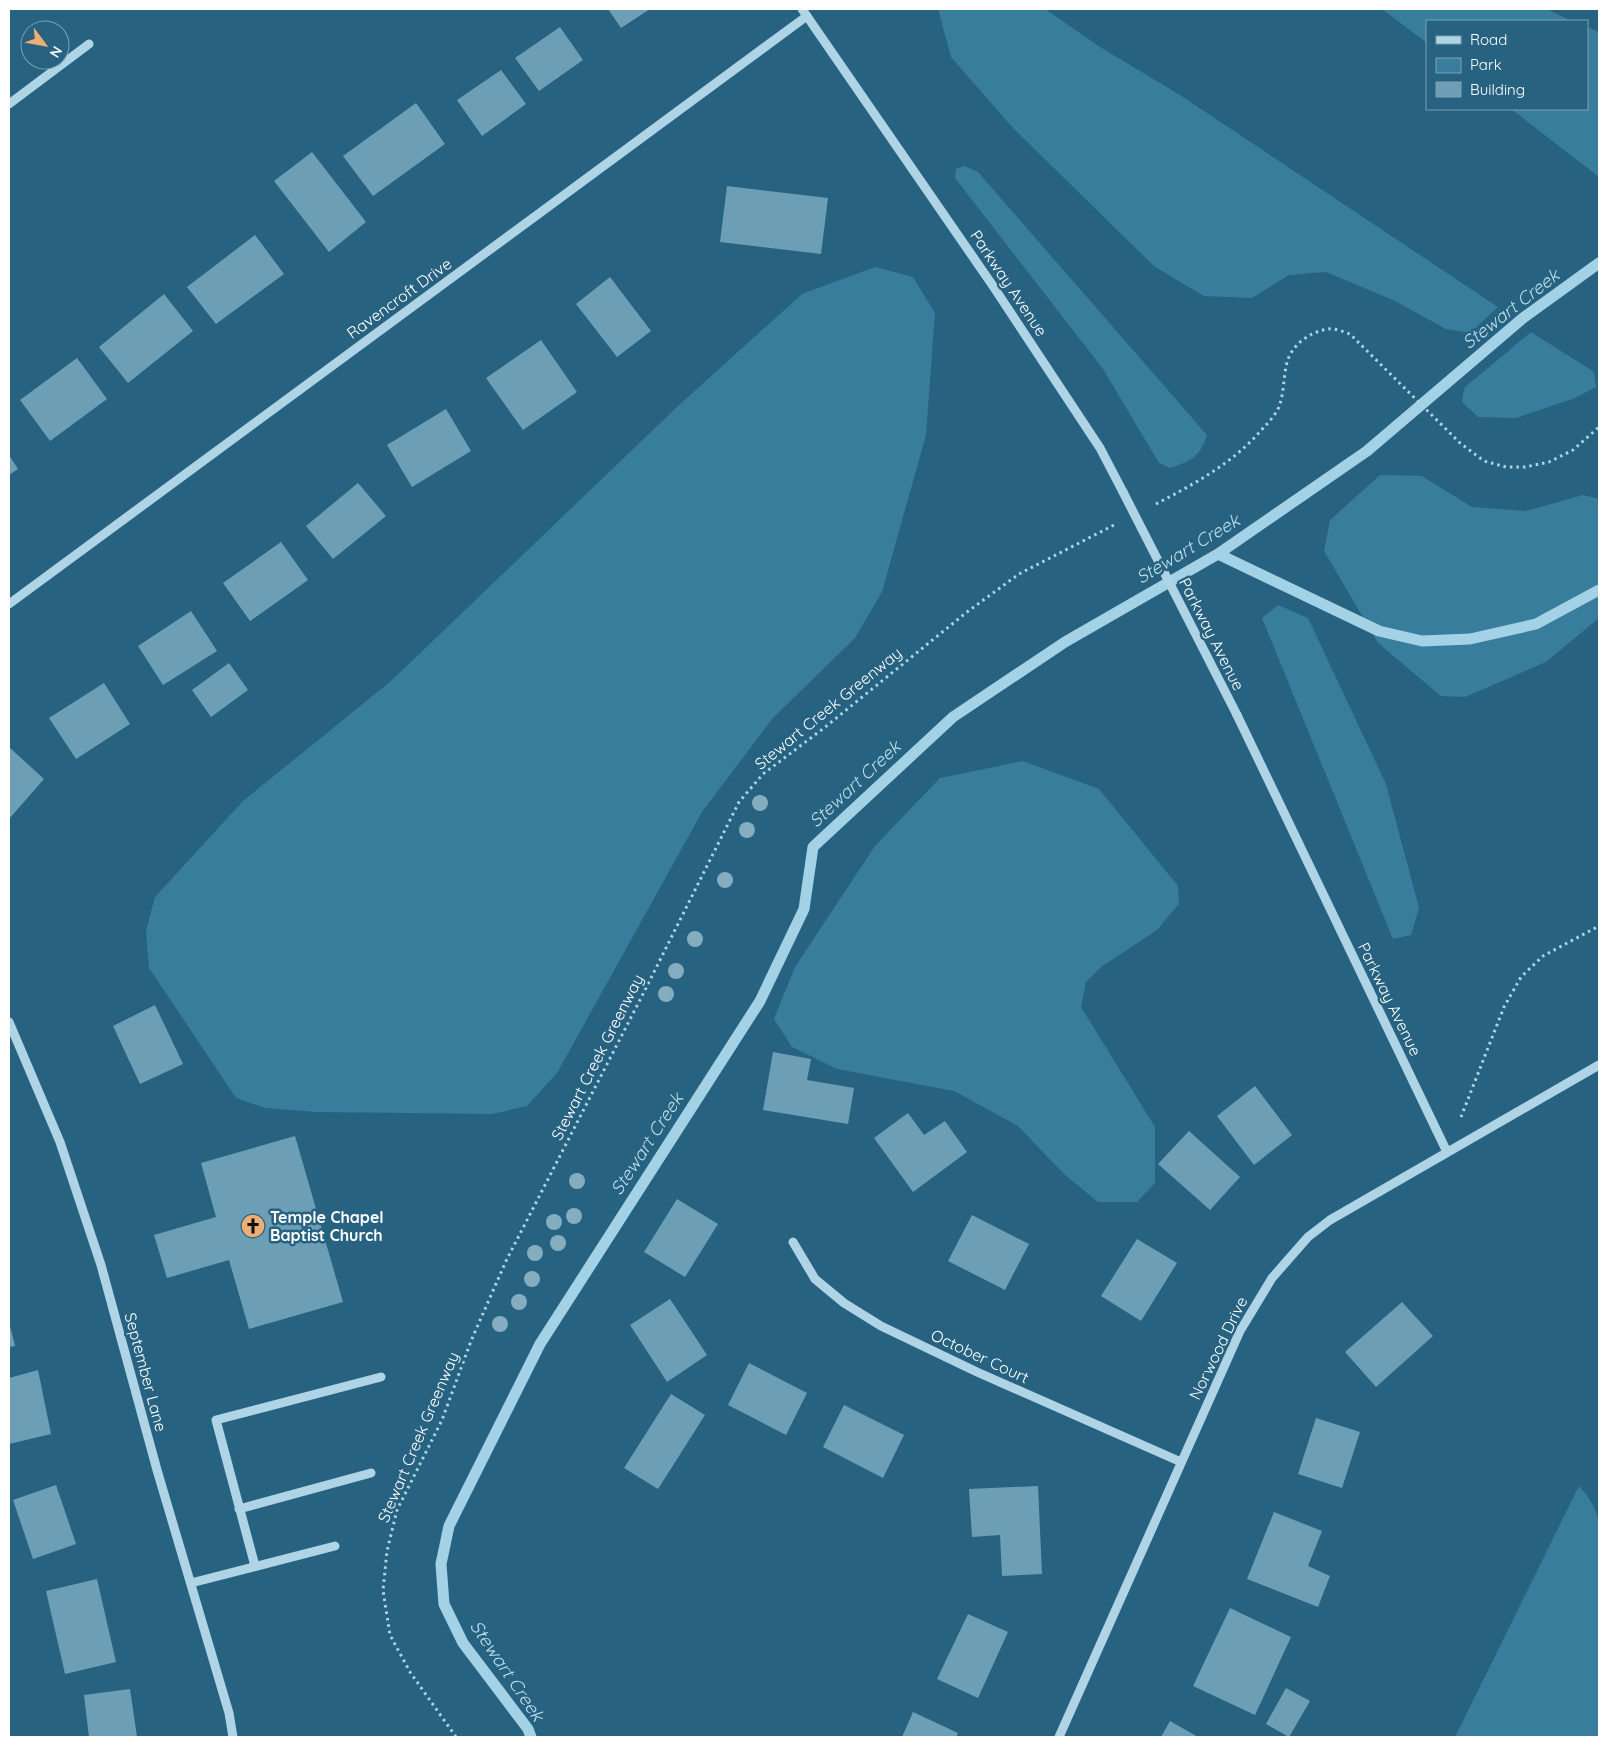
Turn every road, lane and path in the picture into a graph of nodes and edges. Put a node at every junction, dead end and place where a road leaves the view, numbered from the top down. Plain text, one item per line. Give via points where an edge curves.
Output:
1 (805, 13) edge
2 (89, 44) dead end
3 (9, 104) edge
4 (1599, 427) edge
5 (1153, 505) dead end
6 (1118, 523) dead end
7 (9, 604) edge
8 (1599, 926) edge
9 (9, 1022) edge
10 (1599, 1065) edge
11 (1474, 1086) dead end
12 (1447, 1152) junction
13 (793, 1242) dead end
14 (382, 1377) dead end
15 (1182, 1462) junction
16 (371, 1473) dead end
17 (239, 1509) junction
18 (335, 1546) dead end
19 (255, 1566) junction
20 (191, 1583) junction
21 (233, 1737) edge
22 (456, 1737) edge
23 (1058, 1737) edge

1 - 7 street, Ravencroft Drive
1 - 12 street, Parkway Avenue, bridge via 994,286 1100,448 1237,715
2 - 3 street
4 - 5 path via 1573,450 1549,462 1506,467 1484,462 1460,443 1350,334 1330,329 1310,334 1294,348 1286,365 1277,410 1242,451 1197,483
6 - 22 path, Stewart Creek Greenway via 1019,574 967,612 763,774 739,802 506,1261 471,1341 442,1420 398,1510 387,1551 383,1590 390,1635 410,1672
8 - 11 path via 1543,956 1521,977 1504,1007
9 - 20 street, September Lane via 60,1142 101,1265
10 - 12 street, Norwood Drive
12 - 15 street, Norwood Drive via 1330,1220 1308,1237 1272,1278 1240,1331
13 - 15 street, October Court via 815,1279 844,1303 881,1326
14 - 17 street via 216,1420
15 - 23 street, Norwood Drive
16 - 17 street
17 - 19 street
18 - 19 street
19 - 20 street
20 - 21 street, September Lane via 230,1713

